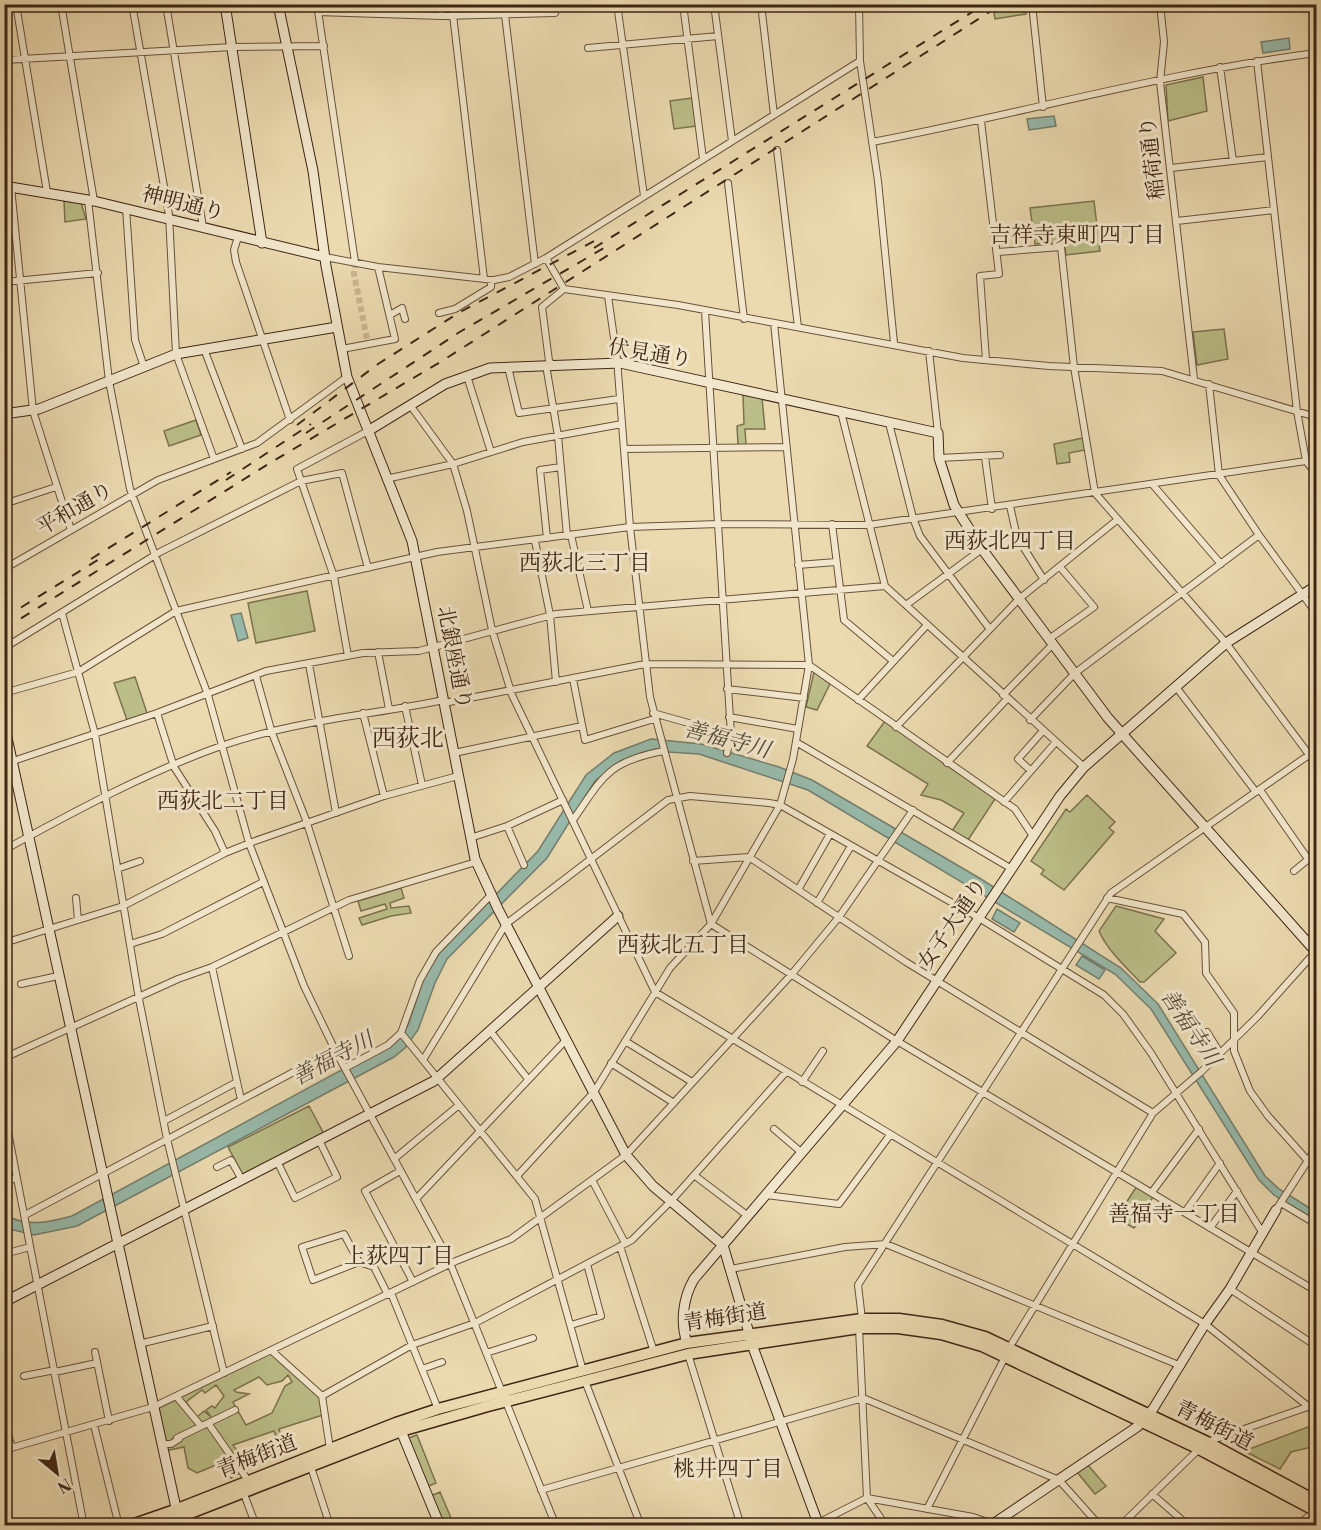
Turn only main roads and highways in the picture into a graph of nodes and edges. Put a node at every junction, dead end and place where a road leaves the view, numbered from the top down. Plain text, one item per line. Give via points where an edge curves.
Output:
1 (688, 1348) junction
2 (584, 1377) junction
3 (503, 1397) junction
4 (1203, 1446) junction
5 (1317, 1501) edge
6 (1316, 1511) edge
7 (178, 1518) edge
8 (129, 1526) edge
9 (157, 1526) edge

1 - 2 main road, 青梅街道
1 - 2 main road, 青梅街道 via 654,1352
1 - 4 main road, 青梅街道 via 860,1324 941,1334 1007,1352
2 - 3 main road, 青梅街道
3 - 7 main road, 青梅街道 via 400,1431
3 - 7 main road, 青梅街道 via 438,1409 330,1449
4 - 5 main road, 青梅街道
4 - 6 main road, 青梅街道
7 - 8 main road, 青梅街道
7 - 9 main road, 青梅街道

